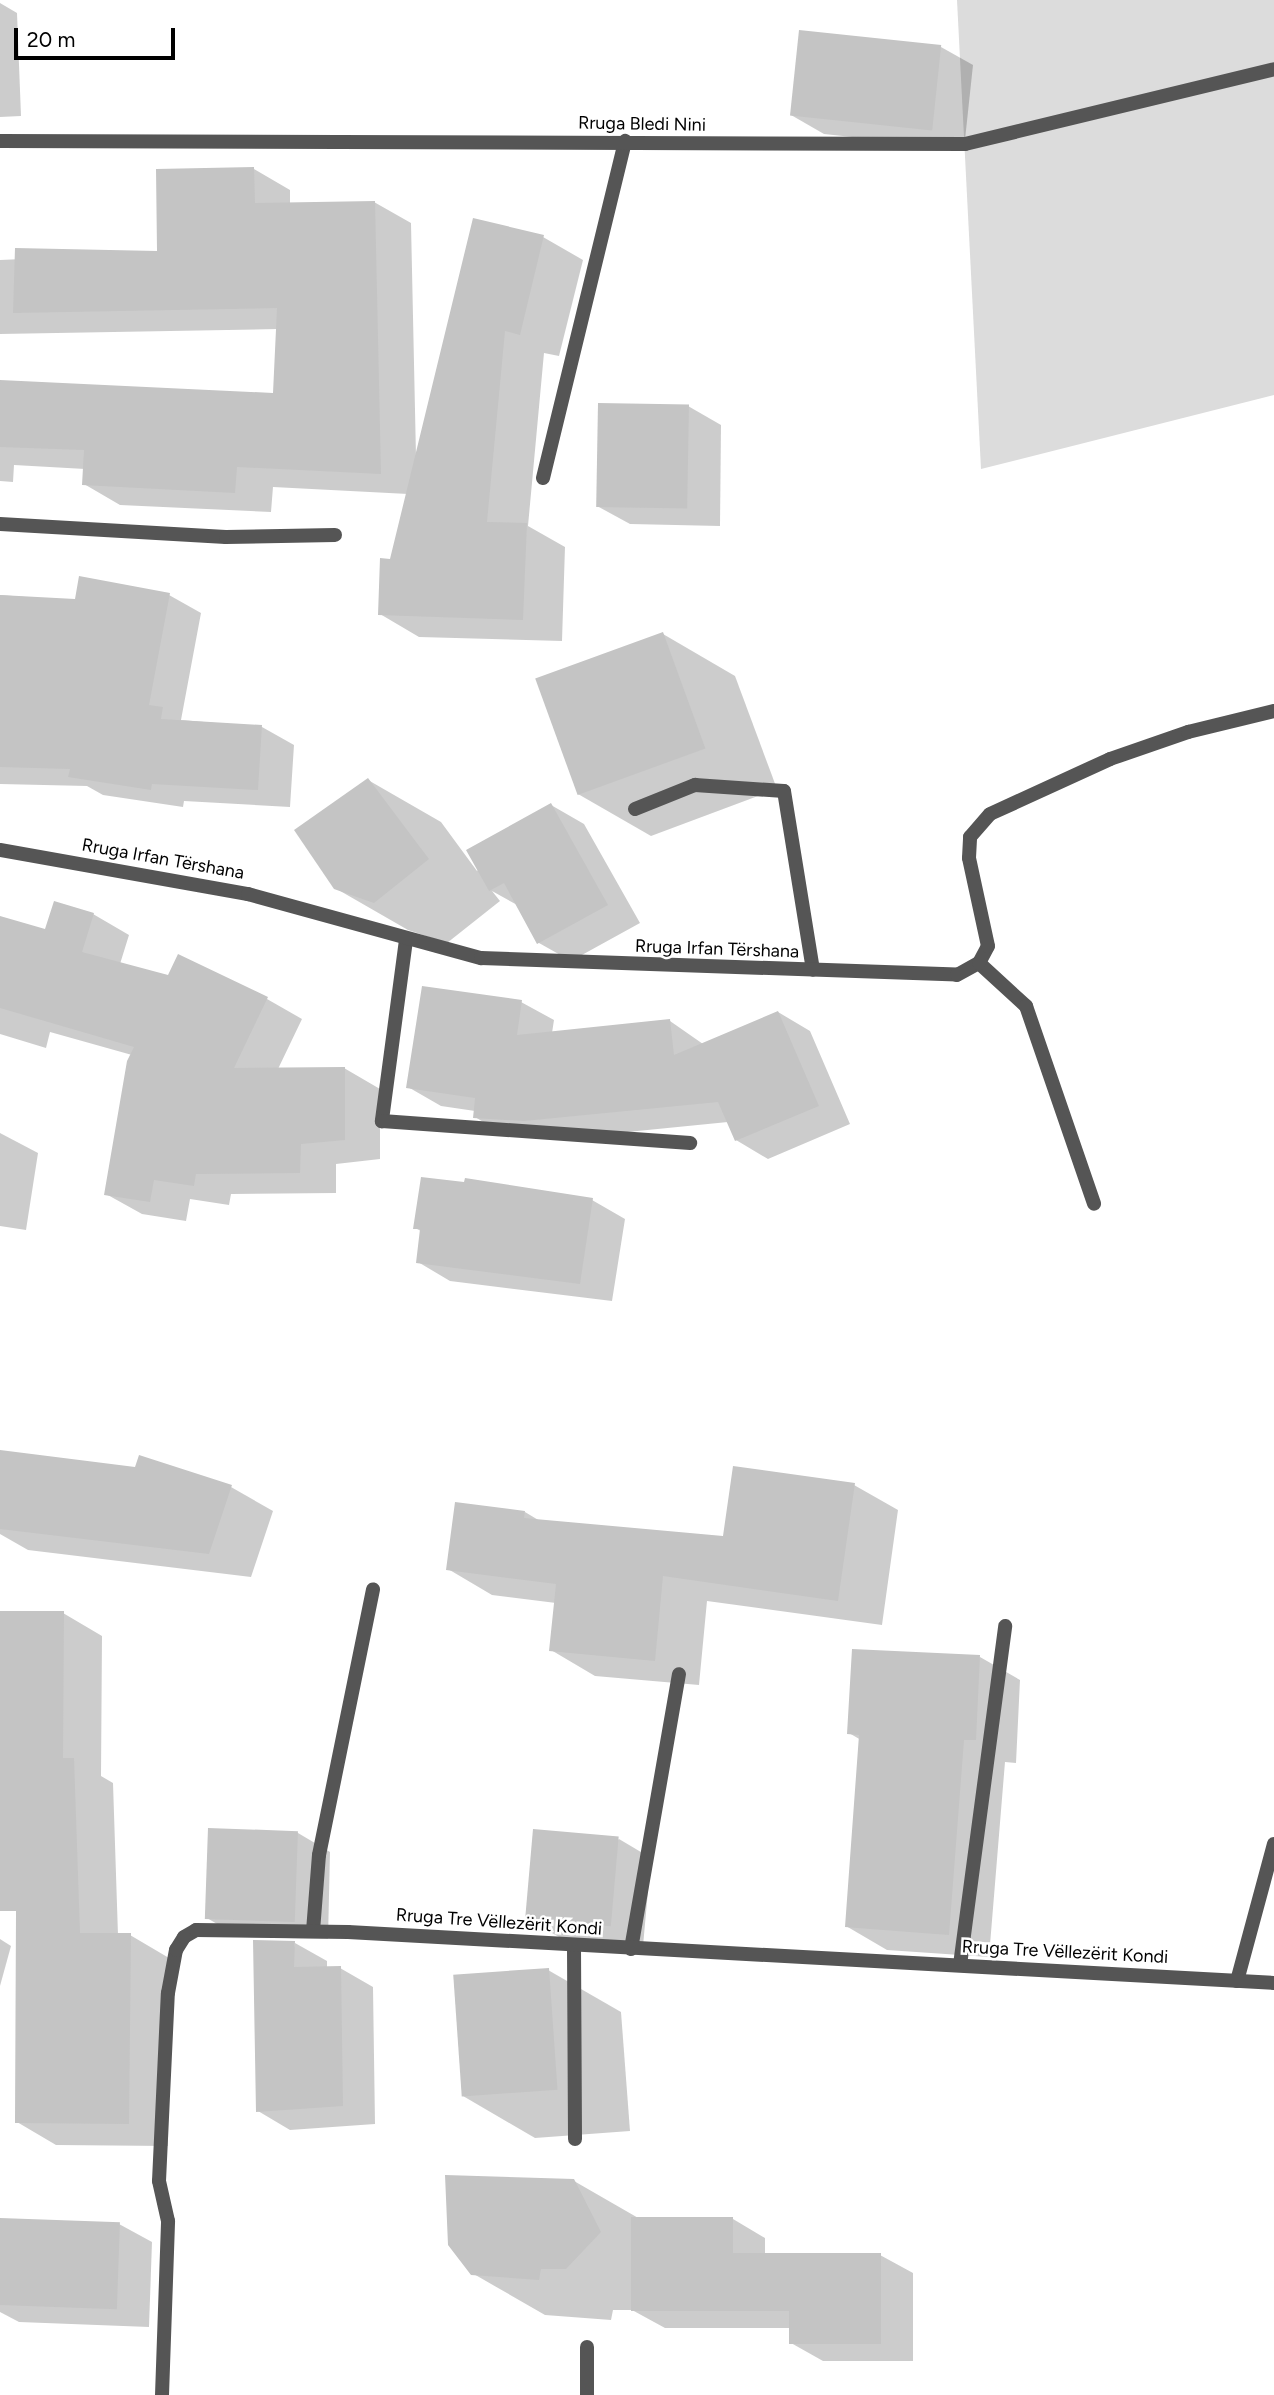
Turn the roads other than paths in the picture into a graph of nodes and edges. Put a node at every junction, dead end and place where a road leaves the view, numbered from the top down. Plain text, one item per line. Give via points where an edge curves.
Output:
1 (1274, 69) edge
2 (0, 141) edge
3 (625, 141) junction
4 (543, 478) dead end
5 (0, 524) edge
6 (335, 535) dead end
7 (1274, 711) edge
8 (635, 808) dead end
9 (0, 850) edge
10 (406, 940) junction
11 (979, 963) junction
12 (813, 971) junction
13 (690, 1143) dead end
14 (1094, 1204) dead end
15 (373, 1589) dead end
16 (1005, 1626) dead end
17 (679, 1674) dead end
18 (1274, 1844) edge
19 (313, 1931) junction
20 (574, 1947) junction
21 (631, 1950) junction
22 (960, 1965) junction
23 (1237, 1982) junction
24 (1274, 1983) edge
25 (575, 2139) dead end
26 (587, 2347) dead end
27 (162, 2395) edge
28 (587, 2395) edge

1 - 3 street, Rruga Bledi Nini via 965,144 753,146
2 - 3 street, Rruga Bledi Nini
3 - 4 street
5 - 6 street via 226,537
7 - 11 street via 1188,732 1110,759 990,814 970,837 988,946
8 - 12 street via 695,785 784,791
9 - 10 street, Rruga Irfan Tërshana via 248,894
10 - 12 street, Rruga Irfan Tërshana via 517,962
10 - 13 street via 382,1121
11 - 12 street, Rruga Irfan Tërshana via 957,975
11 - 14 street via 1027,1006
15 - 19 street via 319,1855
16 - 22 street
17 - 21 street
18 - 23 street
19 - 20 street, Rruga Tre Vëllezërit Kondi
19 - 27 street, Rruga Tre Vëllezërit Kondi via 197,1930 184,1937 176,1950 168,1993 159,2181 168,2221
20 - 21 street, Rruga Tre Vëllezërit Kondi
20 - 25 street
21 - 22 street, Rruga Tre Vëllezërit Kondi
22 - 23 street, Rruga Tre Vëllezërit Kondi
23 - 24 street, Rruga Tre Vëllezërit Kondi
26 - 28 street

